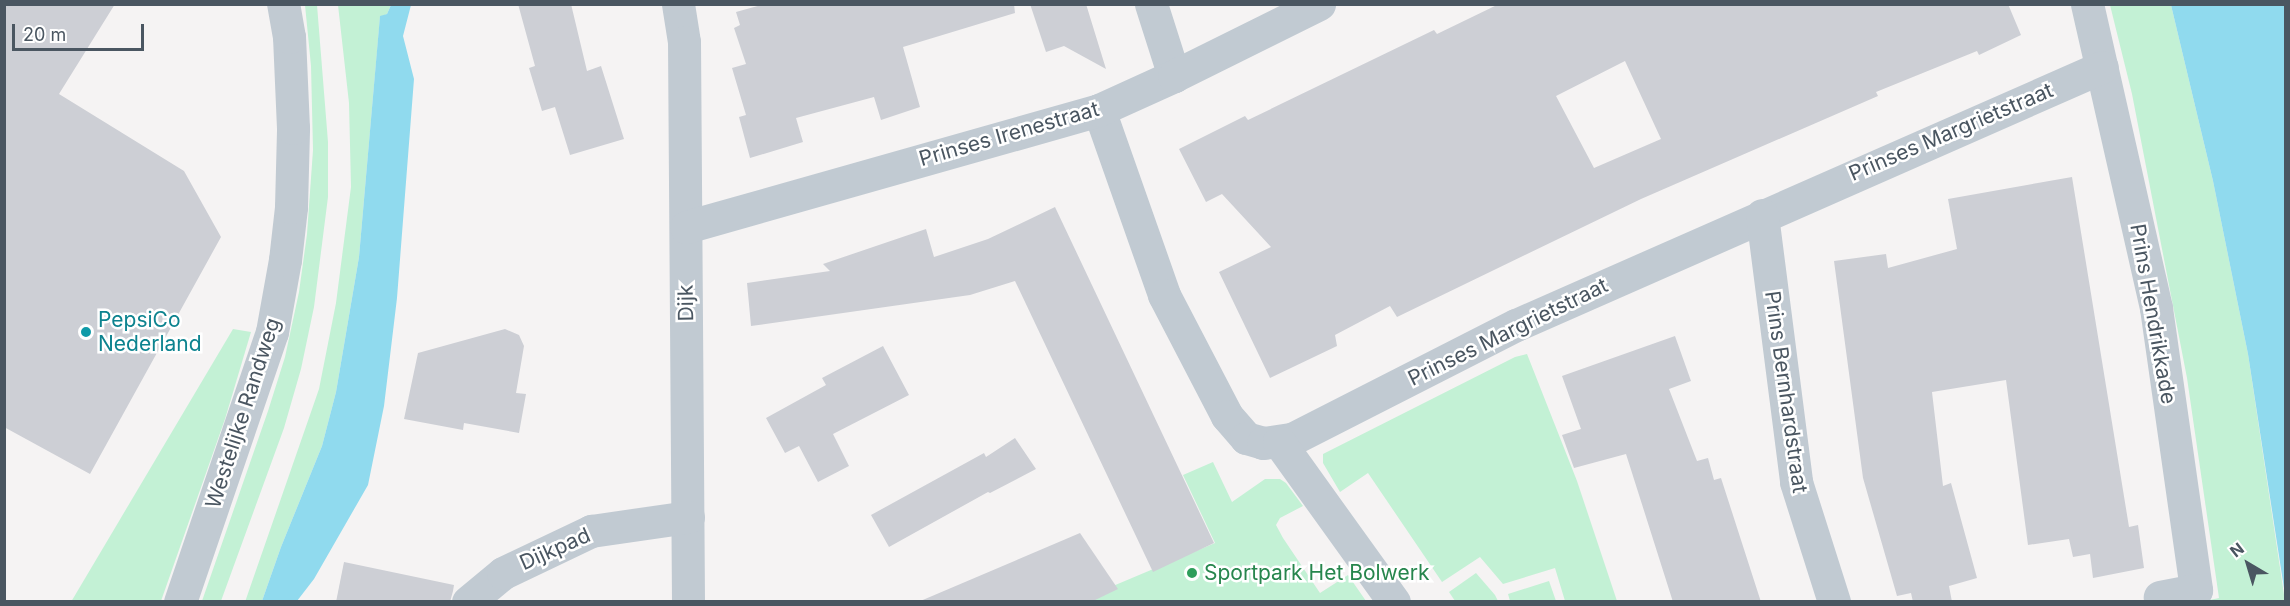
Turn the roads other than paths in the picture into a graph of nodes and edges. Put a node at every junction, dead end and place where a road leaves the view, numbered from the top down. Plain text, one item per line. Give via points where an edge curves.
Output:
1 (283, 4) edge
2 (678, 4) edge
3 (1151, 4) edge
4 (1319, 4) edge
5 (2087, 4) edge
6 (2102, 67) junction
7 (1174, 76) junction
8 (1099, 110) junction
9 (1762, 215) junction
10 (686, 226) junction
11 (1279, 442) junction
12 (688, 517) junction
13 (2160, 597) dead end
14 (180, 602) edge
15 (468, 602) edge
16 (688, 602) edge
17 (1395, 602) edge
18 (1834, 602) edge

1 - 14 street, Westelijke Randweg via 289,37 293,128 285,260 272,332
2 - 10 street, Dijk via 684,42
3 - 7 street
4 - 7 street, Prinses Irenestraat
5 - 6 street, Prins Hendrikkade
6 - 9 street, Prinses Margrietstraat
6 - 13 street, Prins Hendrikkade via 2156,308 2196,590
7 - 8 street, Prinses Irenestraat
8 - 10 street, Prinses Irenestraat
8 - 11 street, Prinses Margrietstraat via 1164,295 1219,402 1246,438
9 - 11 street, Prinses Margrietstraat via 1516,325 1292,439
9 - 18 street, Prins Bernhardstraat via 1796,482
10 - 12 street, Dijk
11 - 17 street
12 - 15 street, Dijkpad via 591,531 503,573
12 - 16 street, Dijk

